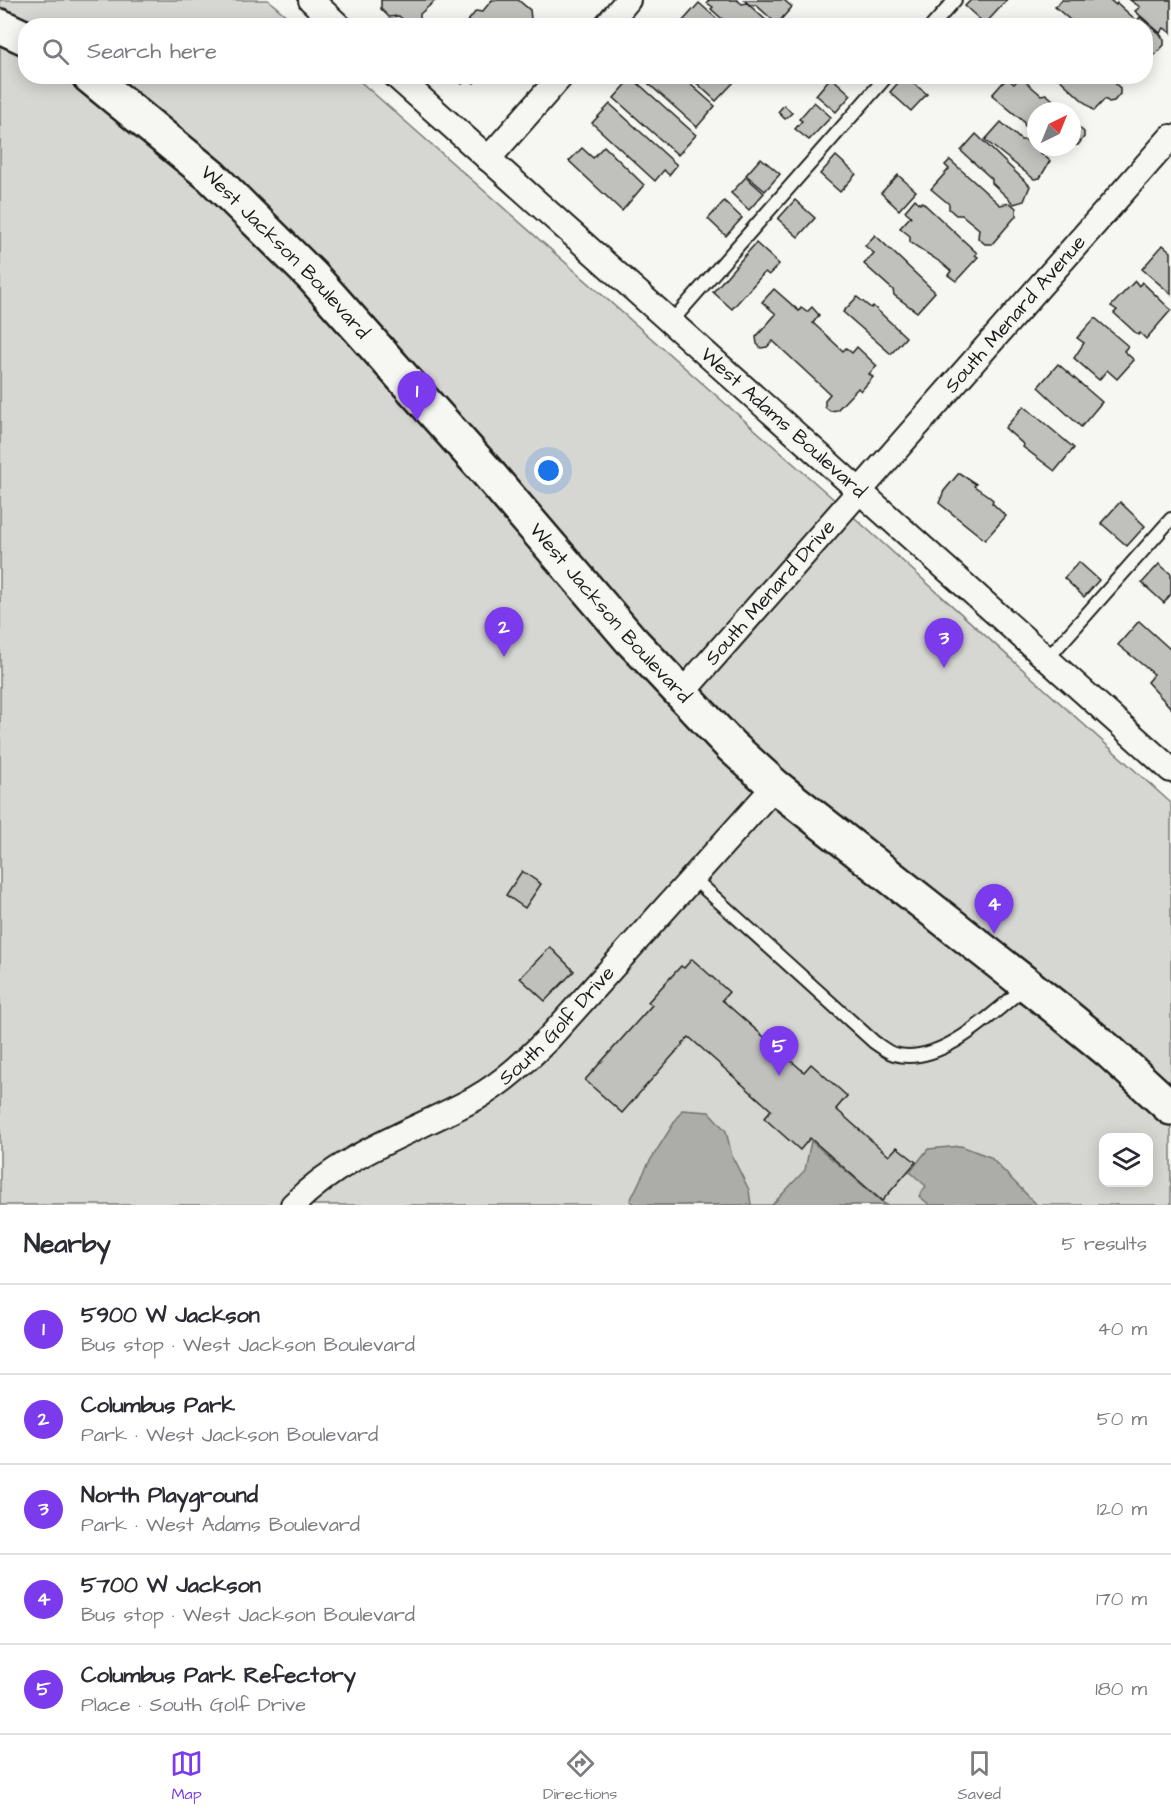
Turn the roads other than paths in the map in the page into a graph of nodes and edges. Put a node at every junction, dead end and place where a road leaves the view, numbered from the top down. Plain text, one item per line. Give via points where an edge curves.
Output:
1 (311, 0) edge
2 (628, 0) edge
3 (955, 0) edge
4 (330, 18) edge
5 (613, 18) edge
6 (939, 18) edge
7 (0, 26) edge
8 (18, 34) edge
9 (98, 84) edge
10 (405, 84) edge
11 (554, 84) edge
12 (880, 84) edge
13 (1171, 137) edge
14 (488, 159) junction
15 (671, 322) junction
16 (860, 491) junction
17 (1171, 519) edge
18 (1047, 659) junction
19 (681, 694) junction
20 (1171, 770) edge
21 (775, 786) junction
22 (693, 878) junction
23 (1027, 985) junction
24 (1171, 1108) edge
25 (293, 1205) edge

1 - 4 street
2 - 5 street
3 - 6 lane
7 - 8 street
9 - 19 street, West Jackson Boulevard via 211,176 313,277
10 - 14 street, West Adams Boulevard
11 - 14 street
12 - 15 lane
13 - 16 street, South Menard Avenue
14 - 15 street, West Adams Boulevard
15 - 16 street, West Adams Boulevard
16 - 18 street, West Adams Boulevard
16 - 19 street, South Menard Drive
17 - 18 lane
18 - 20 street, West Adams Boulevard
19 - 21 street, West Jackson Boulevard
21 - 22 street, South Golf Drive
21 - 23 street, West Jackson Boulevard
22 - 23 lane via 874,1042 892,1053 927,1055 946,1046
22 - 25 street, South Golf Drive via 515,1072 476,1097 345,1163
23 - 24 street, West Jackson Boulevard

